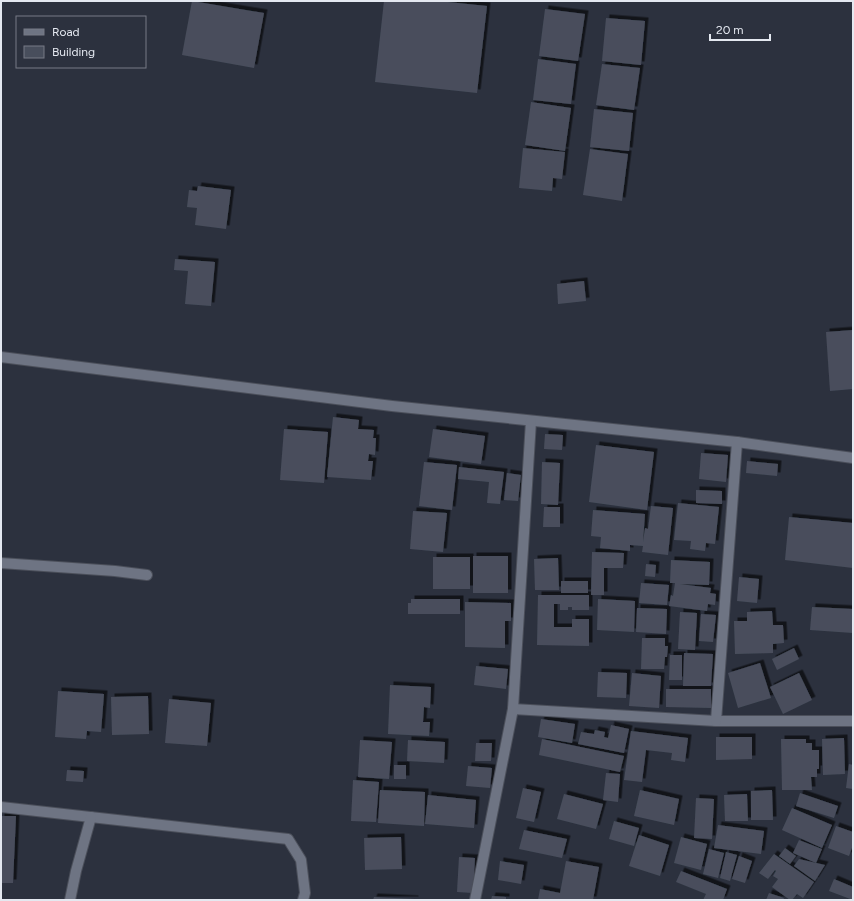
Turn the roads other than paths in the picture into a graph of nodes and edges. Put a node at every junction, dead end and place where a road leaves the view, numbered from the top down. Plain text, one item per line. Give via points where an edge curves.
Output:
1 (1, 357) edge
2 (531, 421) junction
3 (737, 442) junction
4 (853, 458) edge
5 (1, 563) edge
6 (147, 574) dead end
7 (513, 709) junction
8 (716, 721) junction
9 (853, 721) edge
10 (1, 807) edge
11 (91, 817) junction
12 (70, 900) edge
13 (303, 900) edge
14 (475, 900) edge

1 - 2 street
2 - 3 street
2 - 7 street
3 - 4 street
3 - 8 street
5 - 6 street
7 - 8 street
7 - 14 street
8 - 9 street
10 - 11 street
11 - 12 street
11 - 13 street via 288,839 301,860 305,892

